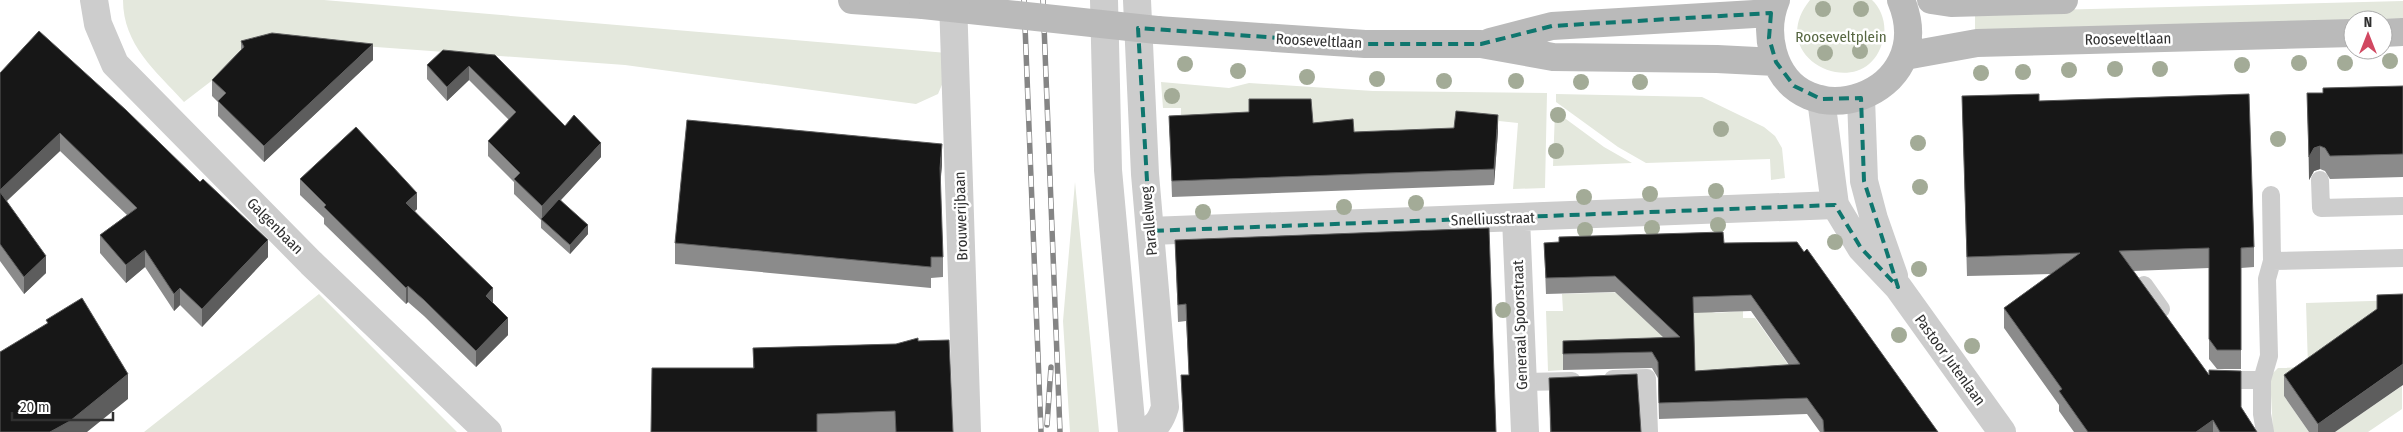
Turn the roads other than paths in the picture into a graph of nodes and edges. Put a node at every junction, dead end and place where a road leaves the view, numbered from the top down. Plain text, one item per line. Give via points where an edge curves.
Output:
1 (94, 0) edge
2 (852, 0) edge
3 (954, 0) edge
4 (1104, 0) edge
5 (1137, 0) edge
6 (1901, 0) edge
7 (1931, 0) edge
8 (2064, 0) edge
9 (1774, 7) edge
10 (2343, 33) edge
11 (1481, 44) junction
12 (1905, 56) junction
13 (1776, 62) junction
14 (1861, 98) junction
15 (1821, 99) junction
16 (2320, 180) dead end
17 (2271, 195) dead end
18 (1835, 205) junction
19 (2403, 206) edge
20 (1516, 218) junction
21 (1150, 231) junction
22 (2403, 258) edge
23 (2272, 261) junction
24 (2144, 285) edge
25 (1898, 287) junction
26 (2172, 324) edge
27 (2205, 372) edge
28 (2262, 380) junction
29 (1523, 382) junction
30 (488, 432) edge
31 (967, 432) edge
32 (1132, 432) edge
33 (1144, 432) edge
34 (1525, 432) edge
35 (1649, 432) edge
36 (2002, 432) edge
37 (2265, 432) edge

1 - 30 street, Galgenbaan via 98,24 114,64 311,263
2 - 11 main road, Rooseveltlaan, bridge via 1157,30 1365,44
3 - 31 street, Brouwerijbaan
4 - 32 street via 1108,170
5 - 21 street, Parallelweg
6 - 12 main road via 1907,14 1909,35
7 - 8 main road via 1951,3
9 - 11 main road, Rooseveltlaan via 1552,26
9 - 13 main road via 1769,38
10 - 12 main road, Rooseveltlaan via 1977,43
11 - 13 main road, Rooseveltlaan via 1553,57
12 - 14 main road via 1895,74 1880,88
13 - 15 main road via 1794,86
14 - 15 main road via 1841,102
14 - 25 street, Pastoor Jutenlaan via 1864,181
15 - 18 street, Pastoor Jutenlaan
16 - 19 lane via 2321,208
17 - 23 lane
18 - 20 street, Snelliusstraat
18 - 25 street, Pastoor Jutenlaan via 1861,248
20 - 21 street, Snelliusstraat
20 - 29 street, Generaal Spoorstraat
21 - 33 street, Parallelweg via 1165,407 1160,421
22 - 23 lane
23 - 28 lane via 2267,279 2268,356
24 - 26 lane
25 - 36 street, Pastoor Jutenlaan
27 - 28 lane via 2211,380
28 - 37 lane
29 - 34 street, Generaal Spoorstraat
29 - 35 lane via 1647,378

